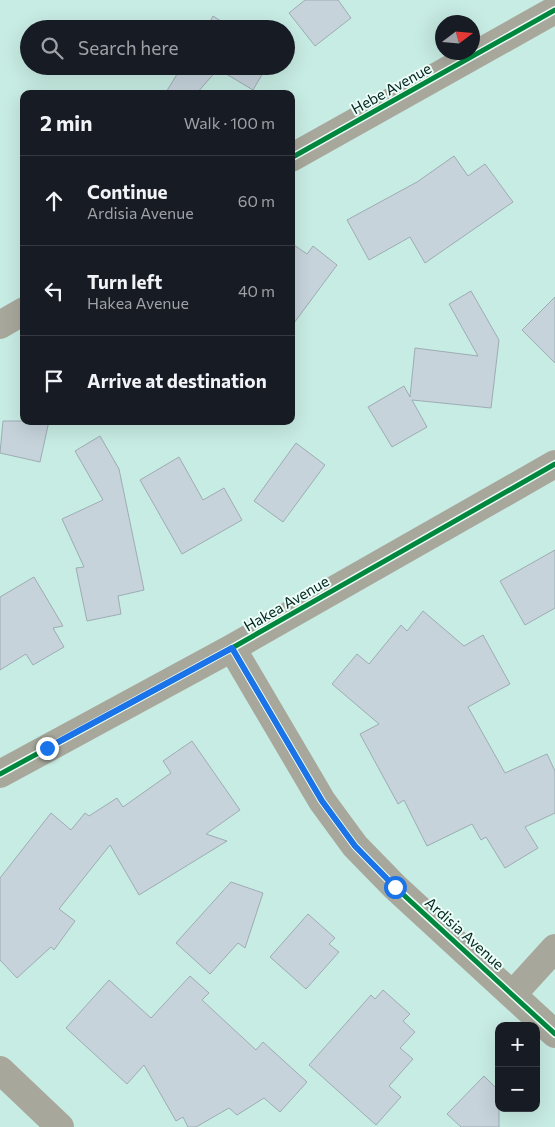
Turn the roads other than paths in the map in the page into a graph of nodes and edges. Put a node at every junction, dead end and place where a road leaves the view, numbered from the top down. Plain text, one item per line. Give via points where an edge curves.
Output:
1 (555, 10) edge
2 (295, 156) edge
3 (20, 314) edge
4 (0, 326) edge
5 (555, 464) edge
6 (232, 648) junction
7 (0, 774) edge
8 (555, 948) edge
9 (513, 994) junction
10 (555, 1034) edge
11 (0, 1070) edge
12 (60, 1127) edge

1 - 2 street, Hebe Avenue
3 - 4 street
5 - 6 street, Hakea Avenue
6 - 7 street, Hakea Avenue
6 - 9 street, Ardisia Avenue via 322,801 355,846 395,887
8 - 9 street
9 - 10 street, Ardisia Avenue
11 - 12 street

